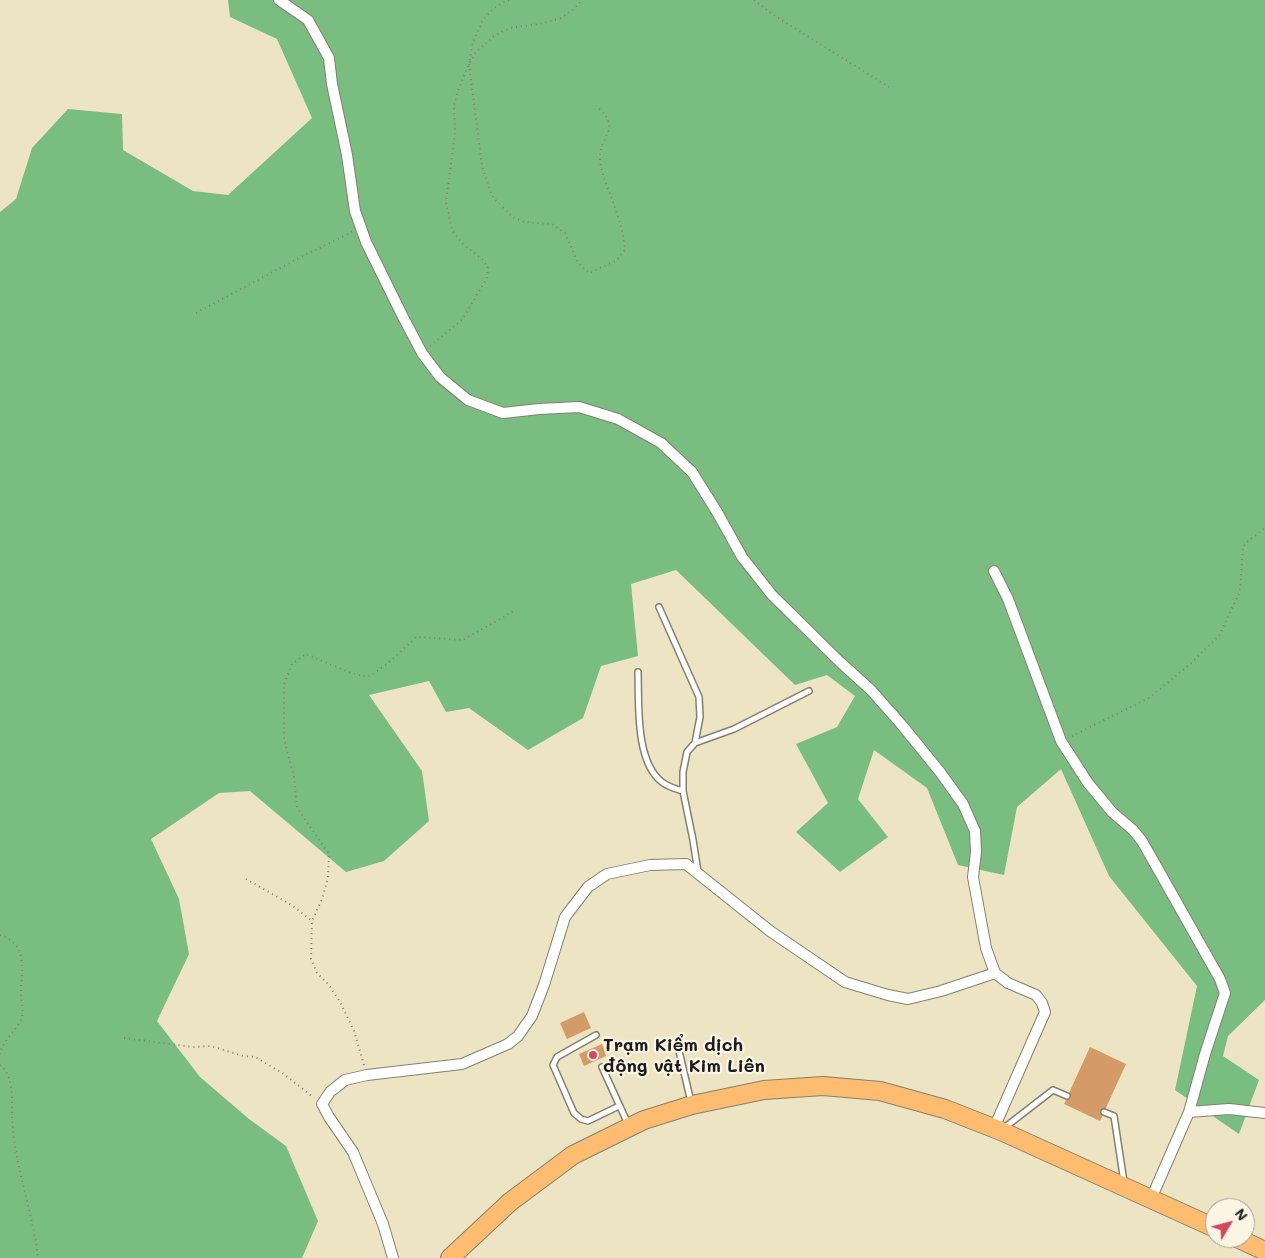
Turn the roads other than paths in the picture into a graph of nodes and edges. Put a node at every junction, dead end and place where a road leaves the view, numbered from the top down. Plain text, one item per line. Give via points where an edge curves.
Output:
1 (279, 0) edge
2 (994, 571) dead end
3 (659, 607) dead end
4 (638, 672) dead end
5 (809, 691) dead end
6 (695, 743) junction
7 (683, 791) junction
8 (698, 872) junction
9 (995, 973) junction
10 (596, 1035) dead end
11 (679, 1051) dead end
12 (602, 1067) dead end
13 (1068, 1096) dead end
14 (692, 1105) junction
15 (620, 1106) junction
16 (1104, 1112) dead end
17 (1189, 1112) junction
18 (1265, 1113) edge
19 (629, 1127) junction
20 (998, 1129) junction
21 (1125, 1187) junction
22 (1151, 1199) junction
23 (1205, 1223) edge
24 (393, 1258) edge
25 (450, 1258) edge

1 - 9 street via 308,20 329,58 355,211 366,242 422,353 440,377 468,400 503,413 579,407 618,419 662,443 692,472 742,557 772,596 870,690 901,724 963,804 976,832 973,877 986,948
2 - 17 street via 1008,599 1061,741 1088,783 1142,841 1220,979 1225,993
3 - 6 lane via 699,697 700,717
4 - 7 lane via 640,720 647,760 663,783
5 - 6 lane via 729,732
6 - 7 lane via 685,756
7 - 8 lane
8 - 9 street via 770,931 845,982 908,999
8 - 24 street via 686,864 650,865 607,874 588,887 565,918 532,1016 508,1044 462,1064 345,1080 330,1092 322,1104 353,1152 383,1224
9 - 20 street via 1008,983 1036,995 1045,1012
10 - 15 lane via 557,1057 553,1065 574,1113 581,1119 588,1121
11 - 14 lane
12 - 15 lane
13 - 20 lane via 1053,1090
14 - 19 highway
14 - 20 highway via 764,1090 823,1086 880,1091 945,1109
15 - 19 lane
16 - 21 lane via 1114,1116
17 - 18 street via 1229,1109
17 - 22 street
19 - 25 highway via 573,1155 510,1202
20 - 21 highway
21 - 22 highway
22 - 23 highway

